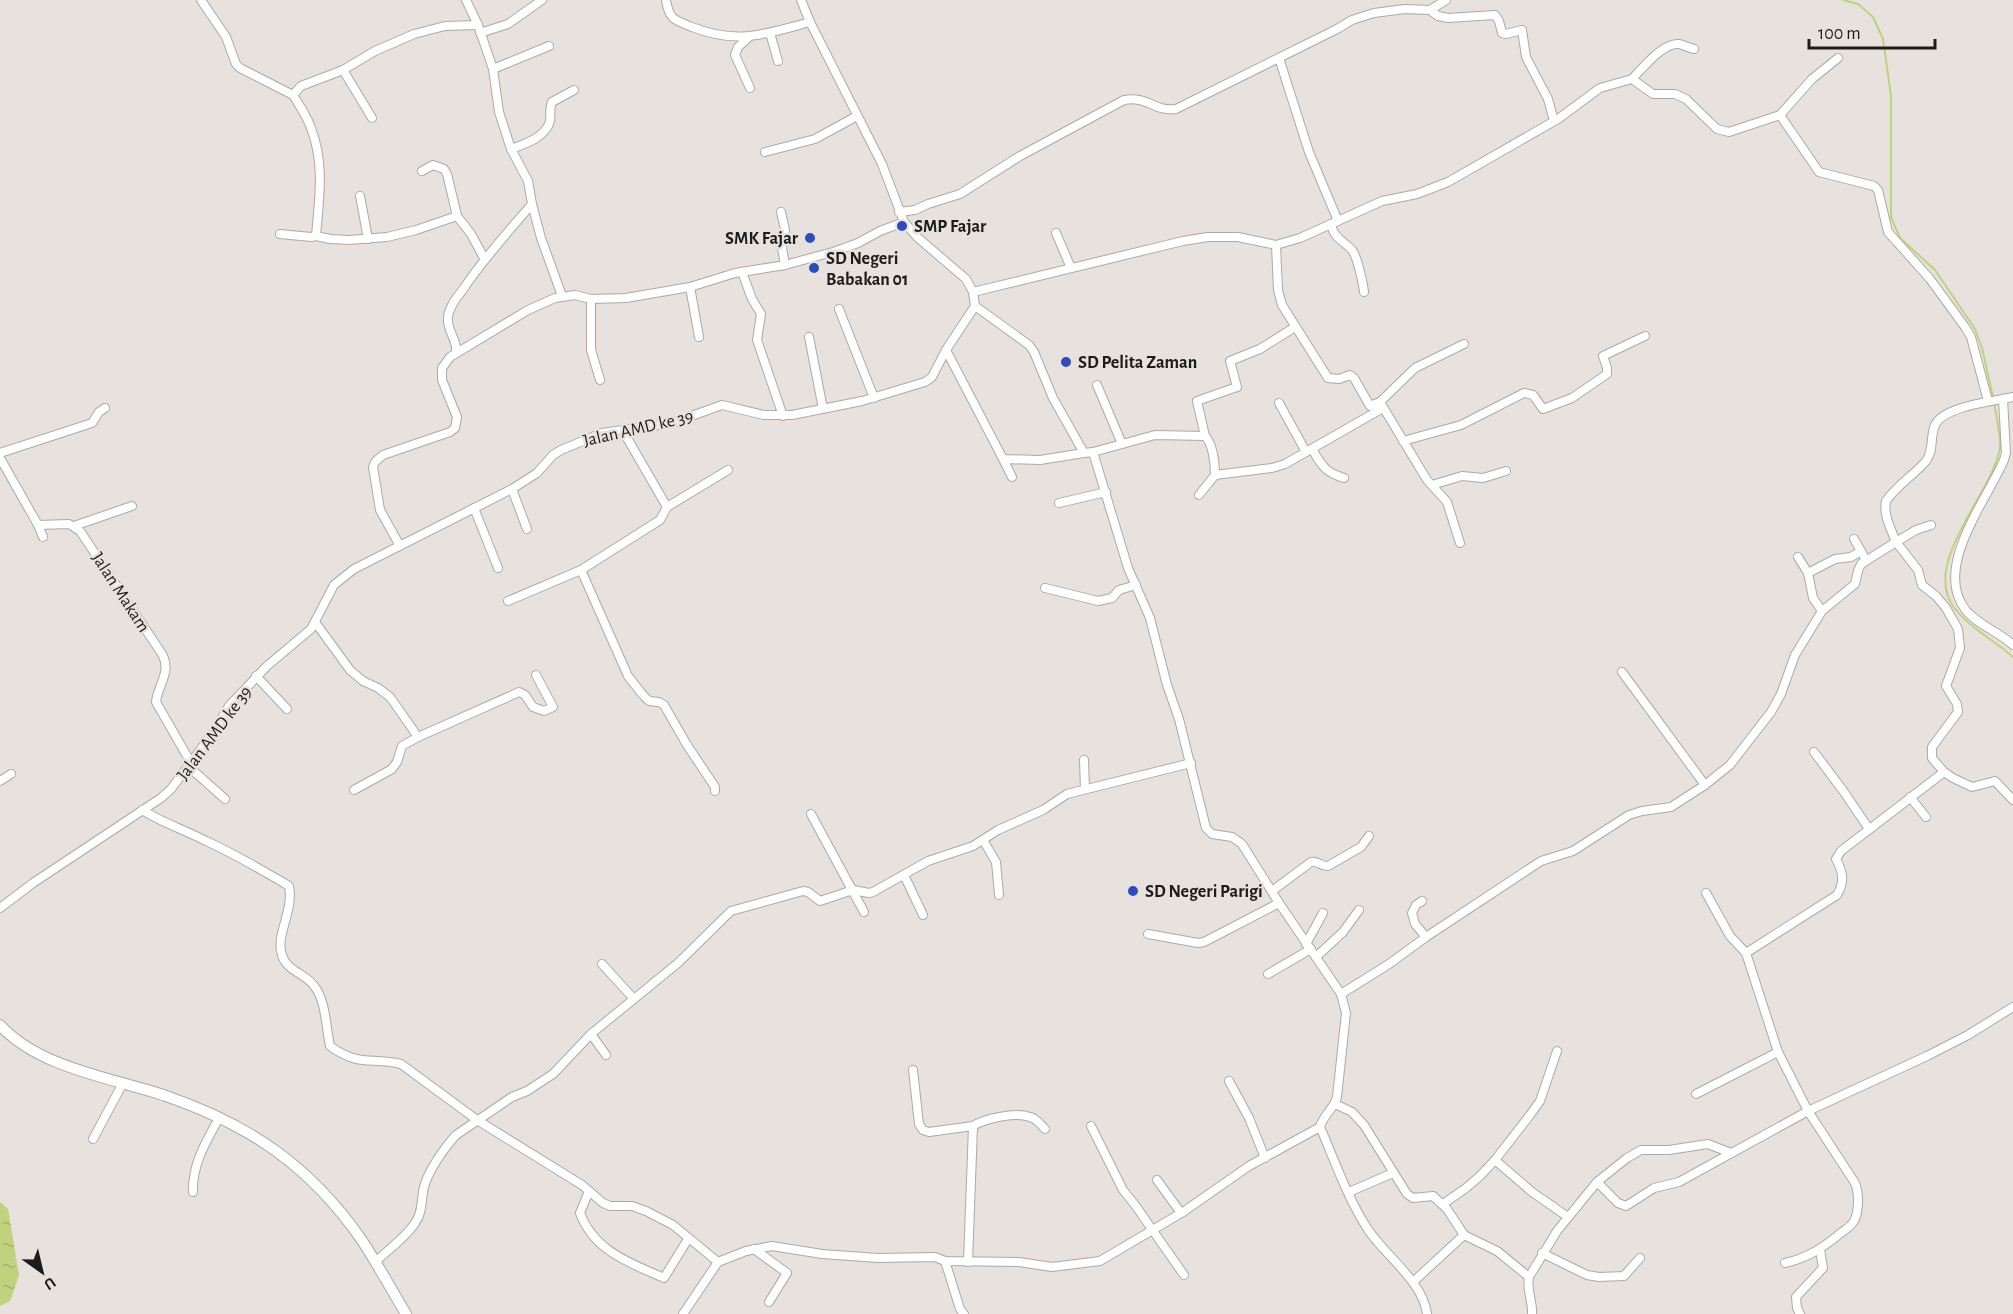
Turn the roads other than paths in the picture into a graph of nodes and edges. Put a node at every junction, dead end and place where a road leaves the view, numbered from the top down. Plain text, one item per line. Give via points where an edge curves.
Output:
1 (201, 0) edge
2 (466, 0) edge
3 (542, 0) edge
4 (666, 0) edge
5 (801, 0) edge
6 (1446, 0) edge
7 (1430, 10) junction
8 (810, 22) junction
9 (479, 29) junction
10 (770, 33) junction
11 (749, 37) junction
12 (549, 46) dead end
13 (1694, 49) dead end
14 (1838, 57) dead end
15 (1279, 58) junction
16 (778, 61) dead end
17 (493, 69) junction
18 (343, 70) junction
19 (1632, 79) junction
20 (750, 88) dead end
21 (574, 90) dead end
22 (293, 94) junction
23 (1780, 115) junction
24 (857, 116) junction
25 (372, 118) dead end
26 (1554, 121) junction
27 (511, 149) junction
28 (765, 152) dead end
29 (422, 171) dead end
30 (360, 196) dead end
31 (532, 204) junction
32 (781, 212) dead end
33 (899, 212) junction
34 (457, 216) junction
35 (904, 222) junction
36 (1335, 223) junction
37 (1056, 233) dead end
38 (280, 234) dead end
39 (316, 236) junction
40 (368, 239) junction
41 (1276, 245) junction
42 (484, 258) junction
43 (785, 265) junction
44 (1071, 268) junction
45 (742, 272) junction
46 (690, 286) junction
47 (973, 292) junction
48 (1364, 292) dead end
49 (562, 296) junction
50 (591, 299) junction
51 (975, 306) junction
52 (839, 309) dead end
53 (1295, 327) junction
54 (1645, 336) dead end
55 (699, 337) dead end
56 (809, 337) dead end
57 (1464, 344) dead end
58 (946, 350) junction
59 (456, 352) junction
60 (600, 380) dead end
61 (1096, 385) dead end
62 (873, 398) junction
63 (2013, 398) edge
64 (2003, 399) junction
65 (1988, 401) junction
66 (1279, 403) dead end
67 (1381, 405) junction
68 (105, 408) dead end
69 (823, 409) junction
70 (783, 416) junction
71 (623, 431) junction
72 (1205, 436) junction
73 (1403, 441) junction
74 (1122, 444) junction
75 (1309, 451) junction
76 (1088, 452) junction
77 (0, 453) edge
78 (0, 458) edge
79 (1003, 459) junction
80 (728, 470) dead end
81 (1506, 471) dead end
82 (4, 474) edge
83 (1215, 475) junction
84 (1012, 477) dead end
85 (1344, 478) dead end
86 (1432, 485) junction
87 (512, 489) junction
88 (1106, 492) junction
89 (1199, 495) dead end
90 (1059, 503) dead end
91 (132, 506) dead end
92 (667, 507) junction
93 (474, 508) junction
94 (38, 525) junction
95 (1931, 525) dead end
96 (74, 526) junction
97 (527, 529) dead end
98 (43, 537) dead end
99 (1854, 539) dead end
100 (1896, 542) junction
101 (1460, 543) dead end
102 (400, 546) junction
103 (1861, 551) junction
104 (1798, 557) dead end
105 (1866, 561) junction
106 (498, 568) dead end
107 (581, 570) junction
108 (1808, 573) junction
109 (1137, 585) junction
110 (1045, 588) dead end
111 (508, 601) dead end
112 (1822, 611) junction
113 (315, 622) junction
114 (2013, 645) edge
115 (1622, 672) dead end
116 (536, 675) dead end
117 (256, 676) junction
118 (287, 709) dead end
119 (418, 737) junction
120 (1814, 752) dead end
121 (1084, 760) dead end
122 (1191, 763) junction
123 (189, 765) junction
124 (1944, 772) junction
125 (11, 774) dead end
126 (0, 781) edge
127 (1705, 785) junction
128 (1085, 789) junction
129 (354, 790) dead end
130 (715, 791) dead end
131 (1910, 797) junction
132 (225, 799) dead end
133 (2013, 800) edge
134 (142, 810) junction
135 (811, 814) dead end
136 (1926, 817) dead end
137 (1869, 829) junction
138 (1369, 836) dead end
139 (983, 840) junction
140 (904, 875) junction
141 (853, 890) junction
142 (1272, 891) junction
143 (1706, 893) dead end
144 (999, 895) dead end
145 (1422, 901) dead end
146 (1279, 903) junction
147 (0, 908) edge
148 (1359, 910) dead end
149 (864, 912) dead end
150 (1323, 913) dead end
151 (923, 915) dead end
152 (1148, 934) dead end
153 (1426, 938) junction
154 (1311, 950) junction
155 (1746, 953) junction
156 (602, 964) dead end
157 (1268, 974) dead end
158 (1341, 994) junction
159 (633, 998) junction
160 (2013, 1007) edge
161 (0, 1026) edge
162 (591, 1034) junction
163 (1557, 1051) dead end
164 (1778, 1052) junction
165 (606, 1055) dead end
166 (913, 1070) dead end
167 (1229, 1082) dead end
168 (123, 1083) junction
169 (1696, 1094) dead end
170 (1335, 1104) junction
171 (1808, 1111) junction
172 (219, 1118) junction
173 (477, 1120) junction
174 (973, 1126) junction
175 (1090, 1126) dead end
176 (1320, 1127) junction
177 (1045, 1129) dead end
178 (93, 1139) dead end
179 (1731, 1153) junction
180 (1265, 1158) junction
181 (1495, 1160) junction
182 (1393, 1173) junction
183 (1157, 1180) dead end
184 (1597, 1182) junction
185 (589, 1191) junction
186 (193, 1192) dead end
187 (1349, 1192) junction
188 (1443, 1204) junction
189 (1181, 1214) junction
190 (1568, 1217) junction
191 (1152, 1231) junction
192 (1464, 1235) junction
193 (688, 1239) junction
194 (754, 1249) junction
195 (1820, 1250) junction
196 (1542, 1253) junction
197 (1640, 1258) dead end
198 (945, 1261) junction
199 (375, 1262) junction
200 (718, 1262) junction
201 (968, 1262) junction
202 (1785, 1263) dead end
203 (1184, 1275) dead end
204 (1529, 1277) junction
205 (1413, 1282) junction
206 (769, 1302) dead end
207 (406, 1314) edge
208 (683, 1314) edge
209 (964, 1314) edge
210 (1427, 1314) edge
211 (1532, 1314) edge
212 (1800, 1314) edge

1 - 22 street via 226,37 236,64
2 - 9 street
3 - 9 street via 508,24
4 - 11 street via 673,19 724,38
5 - 8 street
6 - 7 street
7 - 15 street via 1405,9 1352,20
7 - 26 street via 1448,18 1495,15 1502,33 1522,30 1526,57 1548,99
8 - 10 street
8 - 24 street
9 - 17 street
9 - 18 street via 445,26 414,34
10 - 11 street
10 - 16 street
11 - 20 street via 735,55
12 - 17 street
13 - 19 street via 1679,44 1669,46
14 - 23 street
15 - 33 street via 1176,109 1168,110 1137,98 1124,100 1020,156 960,194
15 - 36 street
17 - 27 street
18 - 22 street
18 - 25 street
19 - 23 street via 1653,94 1675,94 1686,99 1723,132
19 - 26 street via 1600,88
21 - 27 street via 552,102 550,123 537,137
22 - 39 street via 319,152
23 - 65 street via 1819,172 1878,190 1888,232 1953,308 1971,337
24 - 28 street via 815,139
24 - 33 street via 882,164
26 - 36 street via 1448,182 1382,201
27 - 31 street via 528,181
29 - 34 street via 433,165 444,169
30 - 40 street
31 - 42 street
31 - 49 street
32 - 43 street
33 - 35 street
34 - 40 street via 400,234
34 - 42 street
35 - 43 street via 858,243
35 - 47 street via 966,279
36 - 41 street
36 - 48 street via 1337,238 1356,256
37 - 44 street
38 - 39 street
39 - 40 street
41 - 44 street via 1238,237 1208,237
41 - 53 street via 1278,290
42 - 59 street via 448,315
43 - 45 street
44 - 47 street
45 - 46 street
45 - 70 street via 761,314 757,340
46 - 50 street via 626,298
46 - 55 street
47 - 51 street
49 - 50 street
49 - 59 street via 528,310
50 - 60 street via 591,350
51 - 58 street, Jalan AMD ke 39
51 - 76 street via 1029,345 1053,398
52 - 62 street
53 - 67 street via 1328,378 1350,375 1370,406
53 - 72 street via 1260,349 1230,361 1237,387 1197,400
54 - 73 street via 1603,356 1607,374 1572,398 1543,409 1533,395 1524,393 1461,425
56 - 69 street
57 - 67 street via 1415,368
58 - 62 street, Jalan AMD ke 39 via 929,380
58 - 79 street
59 - 102 street via 444,362 441,374 457,417 455,428 383,455 373,467 381,510
61 - 74 street
62 - 69 street, Jalan AMD ke 39
63 - 64 street
64 - 65 street
64 - 114 street via 2006,453 1969,530 1954,574 1956,594 1967,612
65 - 100 street via 1938,420 1929,456 1886,501 1885,511
66 - 75 street
67 - 73 street
67 - 75 street
68 - 77 street via 92,423
69 - 70 street, Jalan AMD ke 39
70 - 71 street, Jalan AMD ke 39 via 722,405 672,423
71 - 87 street, Jalan AMD ke 39 via 602,433 573,444 553,455 537,473
71 - 92 street
72 - 74 street via 1164,434
72 - 83 street via 1209,438
73 - 86 street
74 - 76 street
75 - 83 street via 1272,468
75 - 85 street via 1328,472
76 - 79 street via 1040,460
76 - 88 street
78 - 82 street
79 - 84 street
80 - 92 street
81 - 86 street via 1483,478 1462,476
82 - 94 street
83 - 89 street
86 - 101 street via 1450,508
87 - 93 street, Jalan AMD ke 39
87 - 97 street
88 - 90 street
88 - 109 street via 1128,568
91 - 96 street
92 - 107 street via 660,520
93 - 102 street, Jalan AMD ke 39
93 - 106 street
94 - 96 street
94 - 98 street
95 - 100 street
96 - 123 street, Jalan Makam via 92,547 165,660 166,671 156,702
99 - 103 street
100 - 105 street
100 - 124 street via 1918,570 1922,585 1946,608 1958,629 1960,648 1946,686 1958,712 1932,747 1932,758
102 - 113 street, Jalan AMD ke 39 via 341,578
103 - 105 street
103 - 108 street
104 - 108 street
105 - 112 street via 1859,567 1855,585
107 - 111 street
107 - 130 street via 628,676 647,699 664,705
108 - 112 street via 1810,592
109 - 110 street via 1098,602
109 - 122 street
112 - 127 street via 1795,655 1771,712 1730,765
113 - 117 street, Jalan AMD ke 39 via 303,638
113 - 119 street via 350,670 390,697
115 - 127 street
116 - 119 street via 553,707 544,711 536,708 519,692
117 - 118 street
117 - 123 street, Jalan AMD ke 39 via 229,706
119 - 129 street via 402,746 392,769
120 - 137 street
121 - 128 street
122 - 128 street
122 - 142 street via 1206,828 1212,834 1232,837 1242,844
123 - 132 street, Jalan Makam
123 - 134 street, Jalan AMD ke 39 via 171,789
124 - 131 street
124 - 133 street via 1972,787 1995,781
125 - 126 street
127 - 153 street via 1671,807 1629,815 1573,850 1542,861
128 - 139 street via 1062,796
131 - 136 street
131 - 137 street
134 - 147 street, Jalan AMD ke 39
134 - 173 street via 289,886 291,906 281,940 282,957 319,993 330,1046 344,1056 365,1062 401,1064
135 - 141 street
137 - 155 street via 1837,856 1842,887 1837,895
138 - 142 street via 1363,846 1328,866 1311,862
139 - 140 street via 928,861
139 - 144 street via 996,862
140 - 141 street via 873,892
140 - 151 street
141 - 149 street
141 - 159 street via 820,901 803,891 736,909
142 - 146 street
143 - 155 street via 1730,936
145 - 153 street via 1412,913
146 - 152 street via 1204,942
146 - 154 street
148 - 154 street via 1343,932
150 - 154 street
153 - 158 street
154 - 157 street
154 - 158 street
155 - 164 street
156 - 159 street
158 - 170 street via 1346,1013
159 - 162 street
160 - 171 street via 1927,1056
161 - 168 main road via 39,1055
162 - 165 street
162 - 173 street via 548,1078
163 - 181 street via 1540,1101
164 - 169 street
164 - 171 street
166 - 174 street via 923,1130
167 - 180 street
168 - 172 main road
168 - 178 street
170 - 176 street
170 - 182 street via 1352,1112 1364,1125
171 - 179 street
171 - 195 street via 1858,1191 1854,1222
172 - 186 street via 192,1176
172 - 199 main road via 265,1142 298,1167 345,1217
173 - 185 street
173 - 199 street via 448,1143 424,1186 415,1223
174 - 177 street via 999,1117 1029,1116
174 - 201 street
175 - 191 street via 1123,1190
176 - 180 street
176 - 187 street
179 - 184 street via 1708,1144 1641,1150
179 - 184 street via 1679,1182 1654,1188 1626,1206
180 - 189 street
181 - 188 street
181 - 190 street
182 - 187 street
182 - 188 street via 1410,1197 1433,1196
183 - 189 street
184 - 190 street
185 - 193 street via 606,1205 646,1211 673,1225
185 - 193 street via 580,1213 595,1240 609,1253 664,1278
187 - 205 street via 1368,1230
188 - 192 street
189 - 191 street
190 - 196 street
191 - 201 street via 1092,1263 1052,1267 1019,1262
191 - 203 street
192 - 204 street via 1497,1251
192 - 205 street
193 - 200 street
194 - 198 street via 772,1246 822,1254 935,1257
194 - 200 street
194 - 206 street via 787,1274
195 - 202 street
195 - 212 street via 1823,1268 1796,1298
196 - 197 street via 1599,1277 1624,1276
196 - 204 street
198 - 201 street
198 - 209 street
199 - 207 main road
200 - 208 street
204 - 211 street
205 - 210 street

